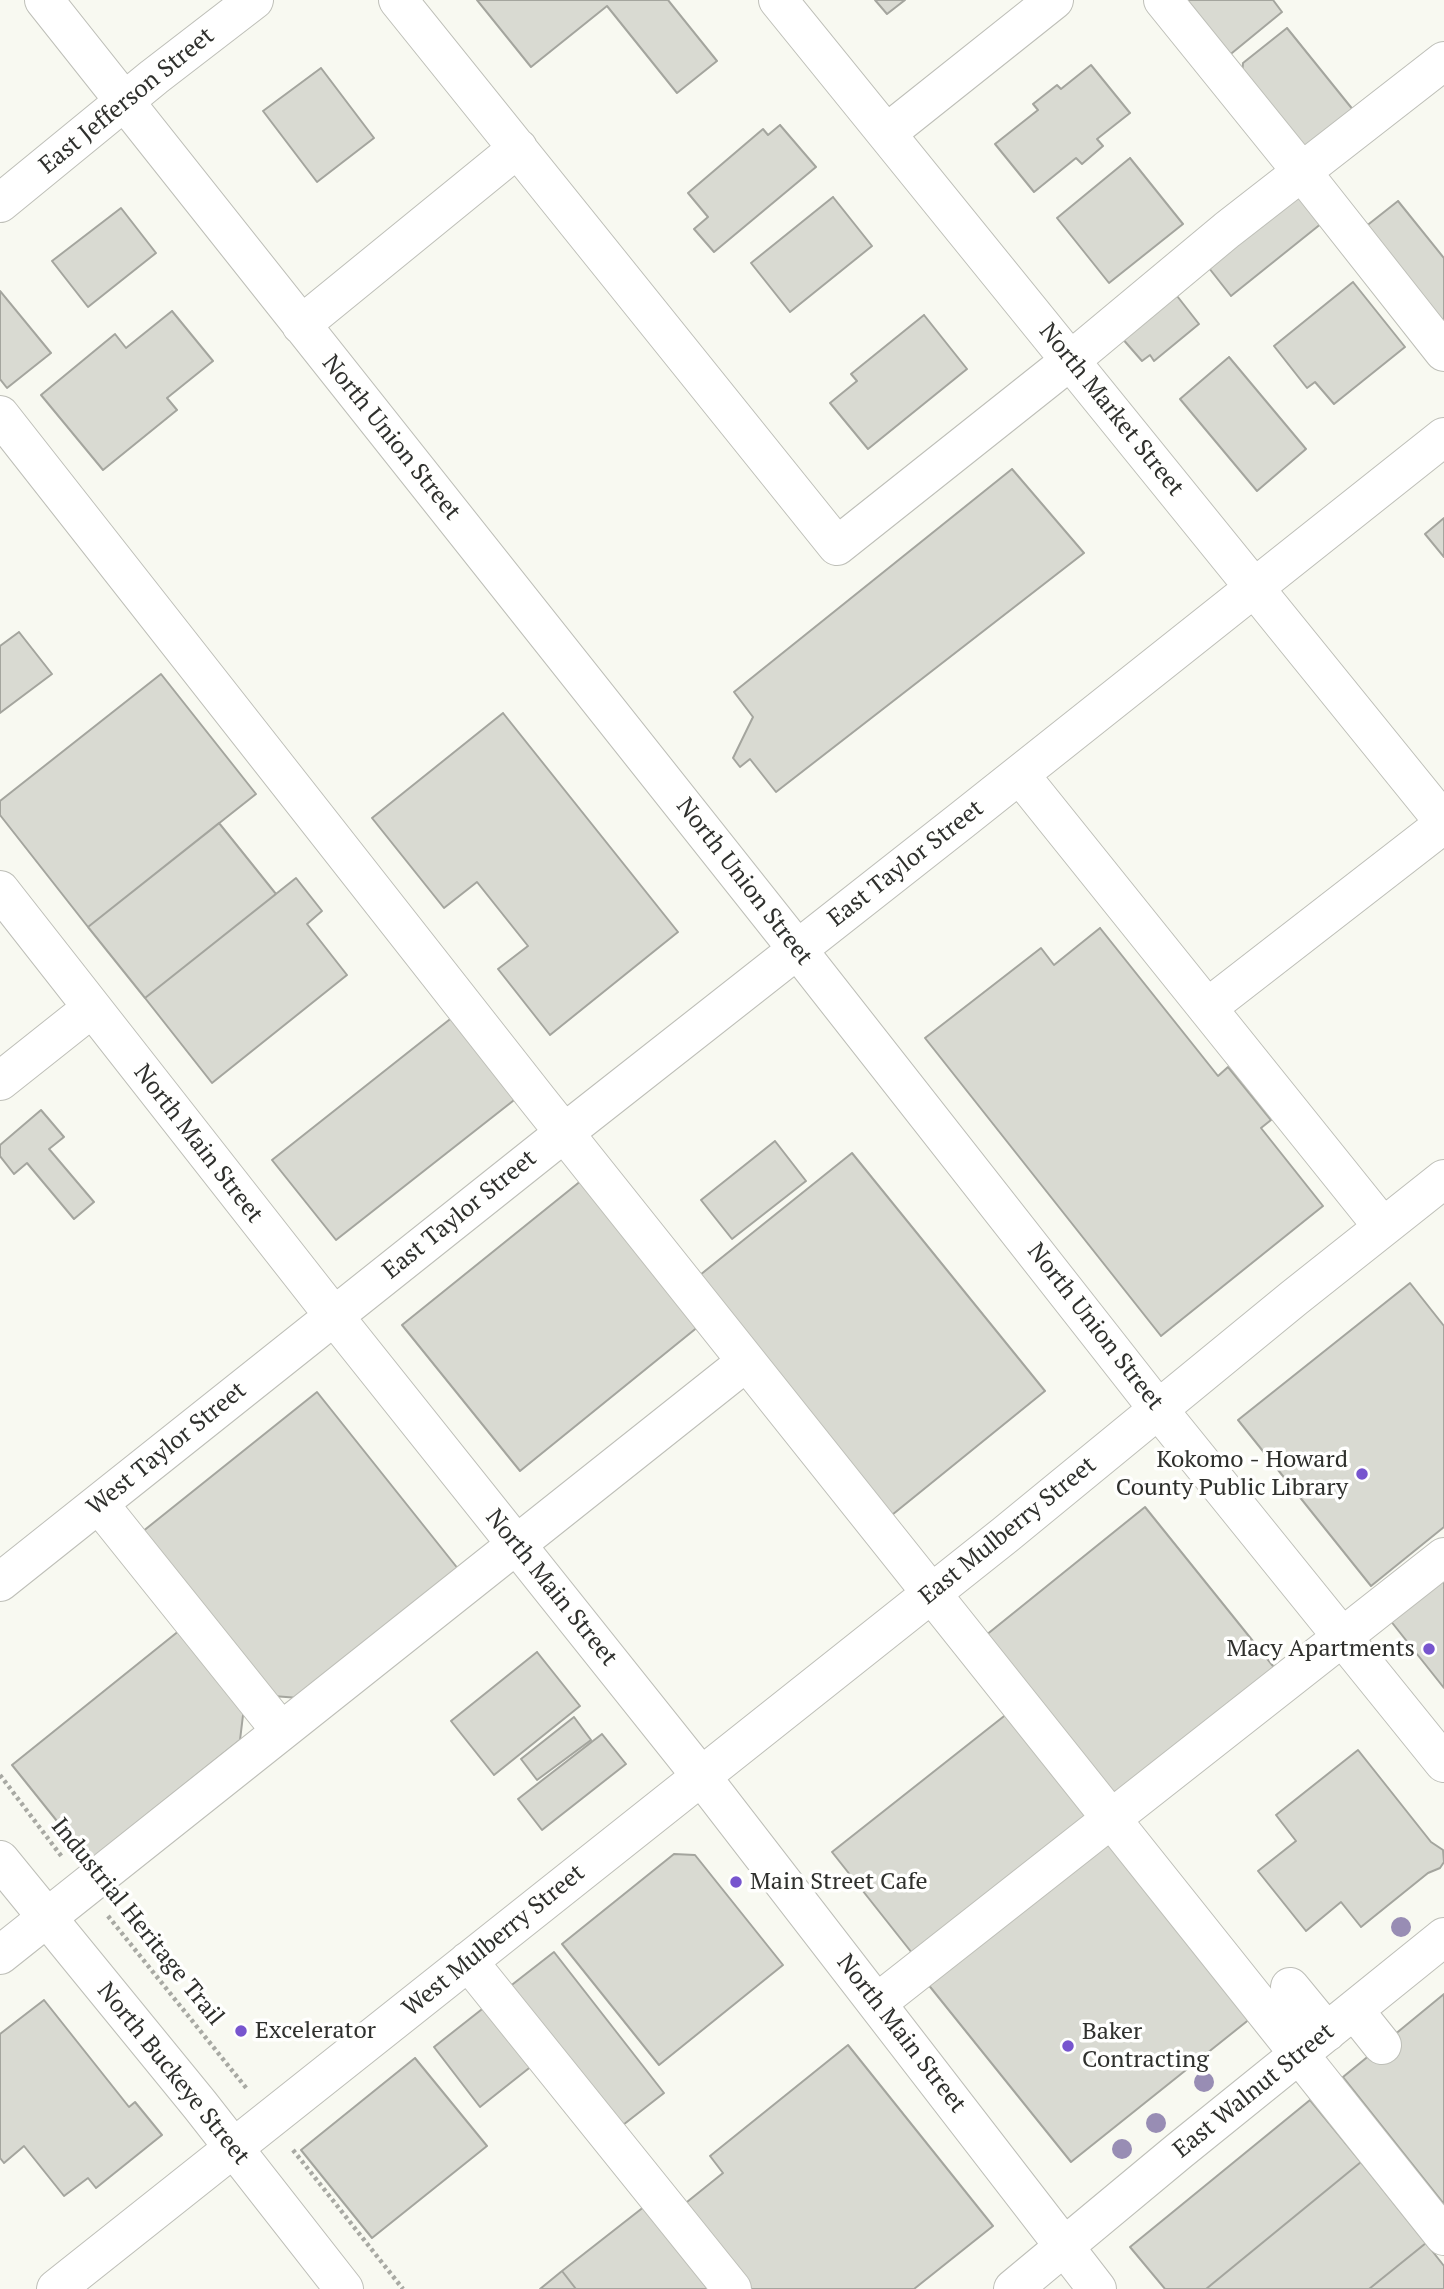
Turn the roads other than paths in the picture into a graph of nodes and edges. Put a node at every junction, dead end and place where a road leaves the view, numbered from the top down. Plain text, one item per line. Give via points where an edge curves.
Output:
1 (44, 0) edge
2 (254, 0) edge
3 (398, 0) edge
4 (778, 0) edge
5 (1054, 0) edge
6 (1163, 0) edge
7 (1444, 61) edge
8 (124, 102) junction
9 (887, 133) junction
10 (518, 148) junction
11 (1302, 172) junction
12 (0, 203) edge
13 (301, 325) junction
14 (1444, 352) edge
15 (1071, 360) junction
16 (0, 415) edge
17 (1444, 438) edge
18 (1255, 587) junction
19 (1020, 775) junction
20 (1444, 823) edge
21 (0, 890) edge
22 (797, 949) junction
23 (92, 1008) junction
24 (1208, 1008) junction
25 (0, 1081) edge
26 (564, 1133) junction
27 (1444, 1179) edge
28 (1383, 1227) junction
29 (334, 1316) junction
30 (746, 1362) junction
31 (1158, 1409) junction
32 (99, 1504) junction
33 (516, 1545) junction
34 (1444, 1556) edge
35 (0, 1582) edge
36 (930, 1594) junction
37 (1342, 1637) junction
38 (281, 1731) junction
39 (1444, 1763) edge
40 (701, 1776) junction
41 (1111, 1820) junction
42 (0, 1860) edge
43 (46, 1918) junction
44 (1444, 1937) edge
45 (0, 1955) edge
46 (468, 1961) junction
47 (1290, 1987) dead end
48 (877, 2003) junction
49 (1326, 2032) junction
50 (1382, 2045) dead end
51 (234, 2148) junction
52 (1444, 2236) edge
53 (1065, 2247) junction
54 (56, 2289) edge
55 (344, 2289) edge
56 (732, 2289) edge
57 (1013, 2289) edge
58 (1097, 2289) edge

1 - 8 street, North Union Street
2 - 8 street, East Jefferson Street
3 - 10 street
4 - 9 street, North Market Street
5 - 9 street
6 - 11 street
7 - 11 street
8 - 12 street, East Jefferson Street
8 - 13 street, North Union Street
9 - 15 street, North Market Street
10 - 13 street
10 - 15 street via 837,545
11 - 14 street
11 - 15 street
13 - 22 street, North Union Street
15 - 18 street, North Market Street
16 - 26 street
17 - 18 street, East Taylor Street
18 - 19 street, East Taylor Street
18 - 20 street, North Market Street
19 - 22 street, East Taylor Street
19 - 24 street
20 - 24 street
21 - 23 street, North Main Street
22 - 26 street, East Taylor Street
22 - 31 street, North Union Street
23 - 25 street
23 - 29 street, North Main Street
24 - 28 street
26 - 29 street, East Taylor Street
26 - 30 street
27 - 28 street, East Mulberry Street
28 - 31 street, East Mulberry Street
29 - 32 street, West Taylor Street
29 - 33 street, North Main Street
30 - 33 street
30 - 36 street
31 - 36 street, East Mulberry Street
31 - 37 street, North Union Street
32 - 35 street, West Taylor Street
32 - 38 street
33 - 38 street
33 - 40 street, North Main Street
34 - 37 street
36 - 40 street, East Mulberry Street
36 - 41 street
37 - 39 street, North Union Street
37 - 41 street
38 - 43 street
40 - 46 street, West Mulberry Street
40 - 48 street, North Main Street
41 - 48 street
41 - 49 street
42 - 43 street, North Buckeye Street
43 - 45 street
43 - 51 street, North Buckeye Street
44 - 49 street, East Walnut Street
46 - 51 street, West Mulberry Street
46 - 56 street
47 - 49 street
48 - 53 street, North Main Street
49 - 50 street
49 - 52 street
49 - 53 street, East Walnut Street
51 - 54 street, West Mulberry Street
51 - 55 street, North Buckeye Street
53 - 57 street, East Walnut Street
53 - 58 street, North Main Street

